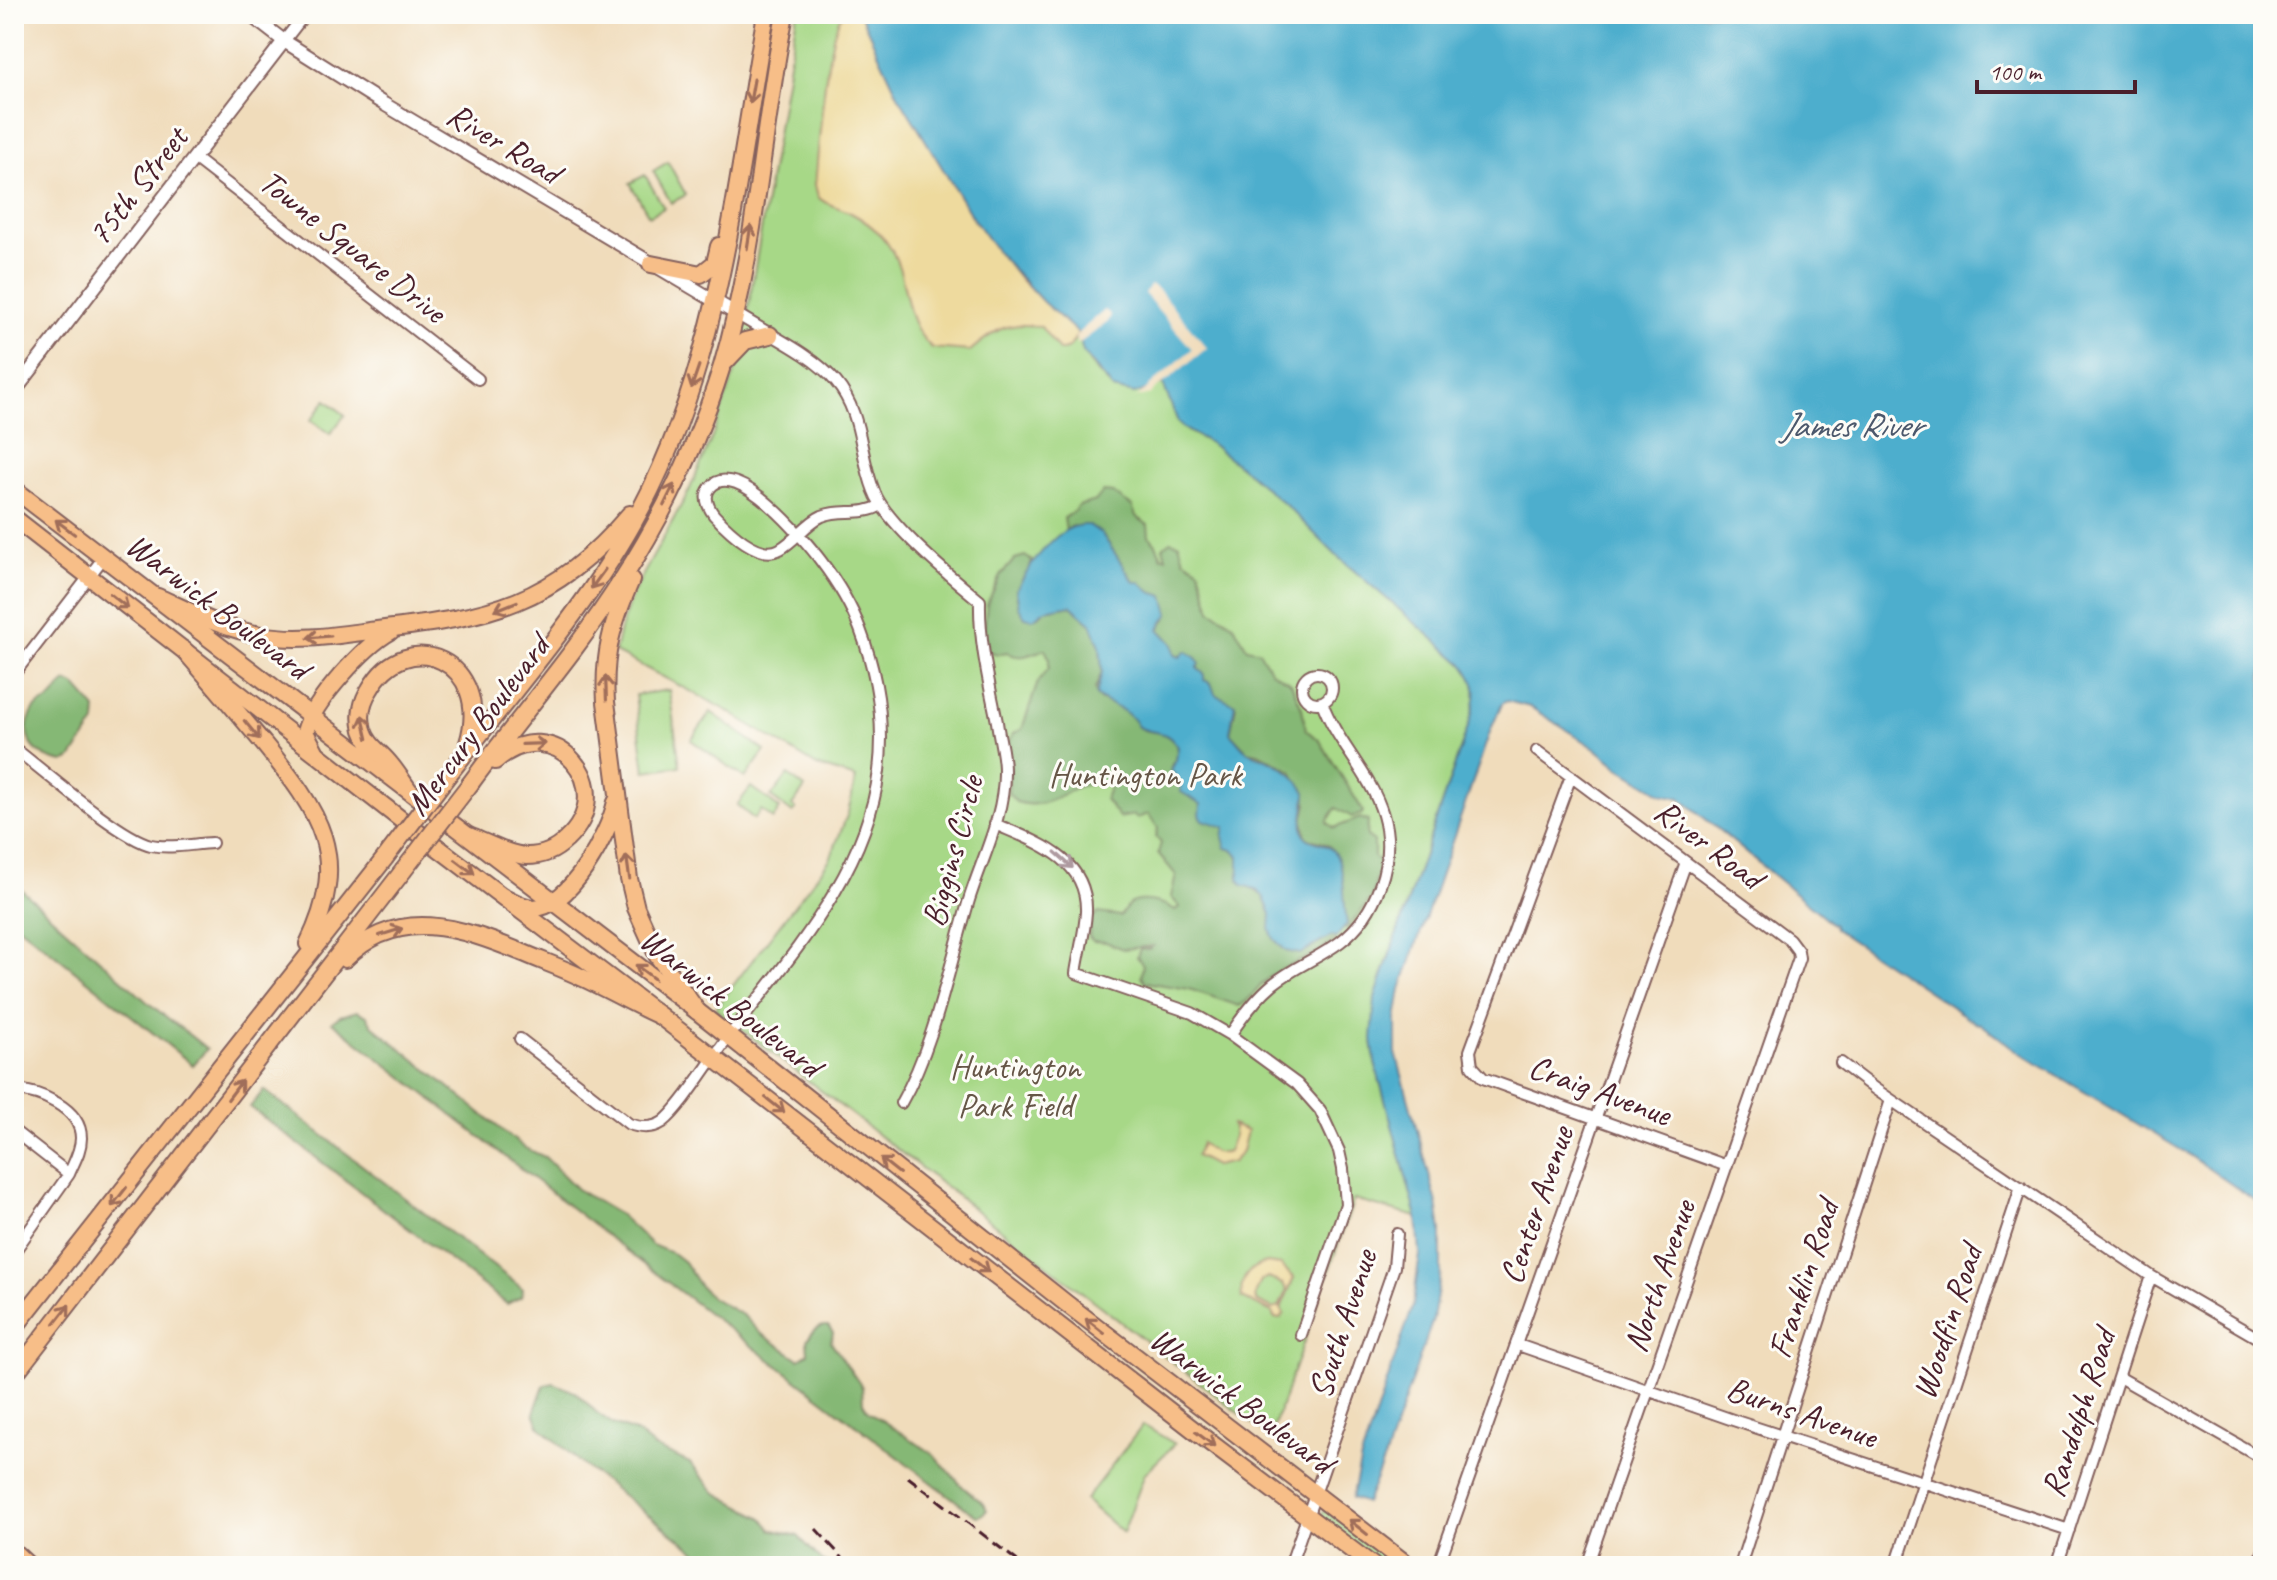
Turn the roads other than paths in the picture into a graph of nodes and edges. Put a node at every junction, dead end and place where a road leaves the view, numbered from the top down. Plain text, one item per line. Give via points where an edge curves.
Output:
1 (249, 14) edge
2 (305, 14) edge
3 (766, 14) edge
4 (785, 14) edge
5 (284, 41) junction
6 (194, 158) junction
7 (732, 211) junction
8 (651, 264) junction
9 (716, 302) junction
10 (735, 313) junction
11 (770, 335) junction
12 (722, 366) junction
13 (478, 379) dead end
14 (14, 392) edge
15 (652, 488) junction
16 (14, 489) edge
17 (881, 505) junction
18 (14, 518) edge
19 (799, 533) junction
20 (643, 544) junction
21 (104, 557) junction
22 (89, 577) junction
23 (158, 597) junction
24 (396, 628) junction
25 (184, 650) junction
26 (14, 674) edge
27 (1322, 702) dead end
28 (312, 716) junction
29 (14, 748) edge
30 (315, 751) junction
31 (1537, 751) dead end
32 (462, 756) junction
33 (1571, 776) junction
34 (470, 784) junction
35 (408, 789) junction
36 (618, 793) junction
37 (995, 824) junction
38 (469, 836) junction
39 (212, 843) dead end
40 (1686, 862) junction
41 (504, 897) junction
42 (554, 901) junction
43 (303, 958) junction
44 (327, 975) junction
45 (1784, 1005) joint
46 (697, 1011) junction
47 (660, 1016) junction
48 (1230, 1035) junction
49 (728, 1037) junction
50 (520, 1039) dead end
51 (713, 1057) junction
52 (1841, 1063) dead end
53 (14, 1090) edge
54 (1891, 1100) junction
55 (901, 1103) dead end
56 (1596, 1119) junction
57 (14, 1131) edge
58 (852, 1135) junction
59 (838, 1153) junction
60 (1727, 1166) junction
61 (69, 1174) junction
62 (2021, 1187) junction
63 (1397, 1234) dead end
64 (14, 1252) edge
65 (2151, 1276) junction
66 (41, 1295) junction
67 (1067, 1304) junction
68 (14, 1318) edge
69 (1053, 1321) junction
70 (14, 1328) edge
71 (1301, 1335) dead end
72 (2263, 1341) edge
73 (1518, 1345) junction
74 (1157, 1373) junction
75 (14, 1375) edge
76 (2119, 1377) junction
77 (1649, 1389) junction
78 (1144, 1392) junction
79 (1782, 1436) junction
80 (2263, 1459) edge
81 (1923, 1482) junction
82 (1314, 1494) junction
83 (1307, 1515) junction
84 (2069, 1530) junction
85 (14, 1552) edge
86 (2263, 1552) edge
87 (29, 1566) edge
88 (1290, 1566) edge
89 (1373, 1566) edge
90 (1409, 1566) edge
91 (1438, 1566) edge
92 (1587, 1566) edge
93 (1740, 1566) edge
94 (1896, 1566) edge
95 (2057, 1566) edge
96 (2260, 1566) edge

1 - 5 street, River Road
2 - 5 street, 75th Street
3 -> 7 main road, Mercury Boulevard
10 -> 4 main road, Mercury Boulevard
5 - 6 street, 75th Street
5 - 8 street, River Road
6 - 13 street, Towne Square Drive
6 - 14 street, 75th Street
7 - 8 main road via 707,272
7 - 9 main road, Mercury Boulevard
8 - 9 street, River Road
9 - 10 street, River Road
9 -> 15 main road, Mercury Boulevard via 695,378
10 - 11 street
10 - 12 main road, Mercury Boulevard
11 - 12 main road via 745,341
11 - 17 street via 821,367 844,392 855,412 870,481
20 -> 12 main road, Mercury Boulevard via 681,471
15 -> 24 main road via 599,547 542,590 489,613
15 -> 32 main road, Mercury Boulevard via 596,583
21 -> 16 main road, Warwick Boulevard
17 - 19 street via 824,516
17 - 37 street, Biggins Circle via 980,601 979,630 1003,759
18 - 22 main road, Warwick Boulevard
19 - 19 street via 741,484 722,481 707,493 716,517 759,551 781,549
19 - 49 street via 860,629 880,709 879,769 868,820 842,881
20 - 34 main road, Mercury Boulevard via 595,619
36 -> 20 main road via 605,660
21 - 22 street
21 - 23 main road, Warwick Boulevard
22 -> 25 main road, Warwick Boulevard
22 - 26 street
24 -> 23 main road via 276,637 233,629
23 - 28 main road, Warwick Boulevard
24 - 28 main road via 366,647
25 - 30 main road, Warwick Boulevard
25 -> 43 main road via 297,784 321,829 327,893
27 - 48 street via 1376,799 1386,828 1386,861 1375,897 1348,935 1273,984
28 - 30 main road via 305,732
28 - 35 main road, Warwick Boulevard
29 - 39 street via 147,844
30 -> 41 main road, Warwick Boulevard
31 - 33 street, River Road
35 -> 32 main road via 362,726 366,696 390,666 410,657 433,657 451,665 462,678 473,716
32 - 43 main road, Mercury Boulevard, bridge
33 - 40 street, River Road
33 - 56 street, Craig Avenue via 1470,1051 1472,1066 1483,1078
34 -> 38 main road via 512,747 544,743 574,762 588,795 574,832 545,853 513,854
34 - 44 main road, Mercury Boulevard, bridge
35 - 38 main road, Warwick Boulevard
36 - 42 main road via 605,838
46 -> 36 main road via 663,965 641,922 629,879
37 -> 48 street via 1052,850 1080,879 1086,913 1076,973 1192,1013
37 - 55 street, Biggins Circle via 914,1080
38 - 42 main road, Warwick Boulevard
40 - 45 street, River Road via 1794,944 1798,965
40 - 56 street, Center Avenue
41 - 42 main road via 533,908
41 - 47 main road, Warwick Boulevard
46 -> 42 main road, Warwick Boulevard
43 -> 66 main road
44 -> 47 main road via 379,935 437,925 469,931
75 -> 44 main road
45 - 60 street, North Avenue
46 - 49 main road, Warwick Boulevard
47 - 51 main road, Warwick Boulevard
48 - 71 street via 1297,1084 1320,1110 1343,1167 1346,1204
49 - 51 street
49 - 58 main road, Warwick Boulevard
50 - 51 street via 638,1127 664,1121
51 -> 59 main road, Warwick Boulevard
52 - 54 street
53 - 61 street via 53,1102 77,1121 81,1140
54 - 62 street
54 - 79 street, Franklin Road
56 - 60 street, Craig Avenue
56 - 73 street, Center Avenue
57 - 61 street
58 - 59 main road
67 -> 58 main road, Warwick Boulevard
59 -> 69 main road, Warwick Boulevard
60 - 77 street, North Avenue
61 - 64 street
62 - 65 street
62 - 81 street, Woodfin Road
63 - 82 street, South Avenue via 1394,1267
65 - 72 street
65 - 76 street, Randolph Road
66 - 68 main road
66 - 70 main road
67 - 69 main road
74 -> 67 main road, Warwick Boulevard
69 - 78 main road, Warwick Boulevard
73 - 77 street, Burns Avenue
73 - 91 street, Center Avenue
74 - 78 main road
74 - 82 main road, Warwick Boulevard
76 - 80 street
76 - 84 street, Randolph Road
77 - 79 street, Burns Avenue
77 - 92 street, North Avenue
78 -> 83 main road, Warwick Boulevard
79 - 81 street, Burns Avenue
79 - 93 street, Franklin Road
81 - 84 street, Burns Avenue
81 - 94 street, Woodfin Road
82 - 83 street, South Avenue
90 -> 82 main road, Warwick Boulevard
83 - 88 street, South Avenue
83 - 89 main road, Warwick Boulevard
84 - 95 street, Randolph Road
85 - 87 main road
86 - 96 street

